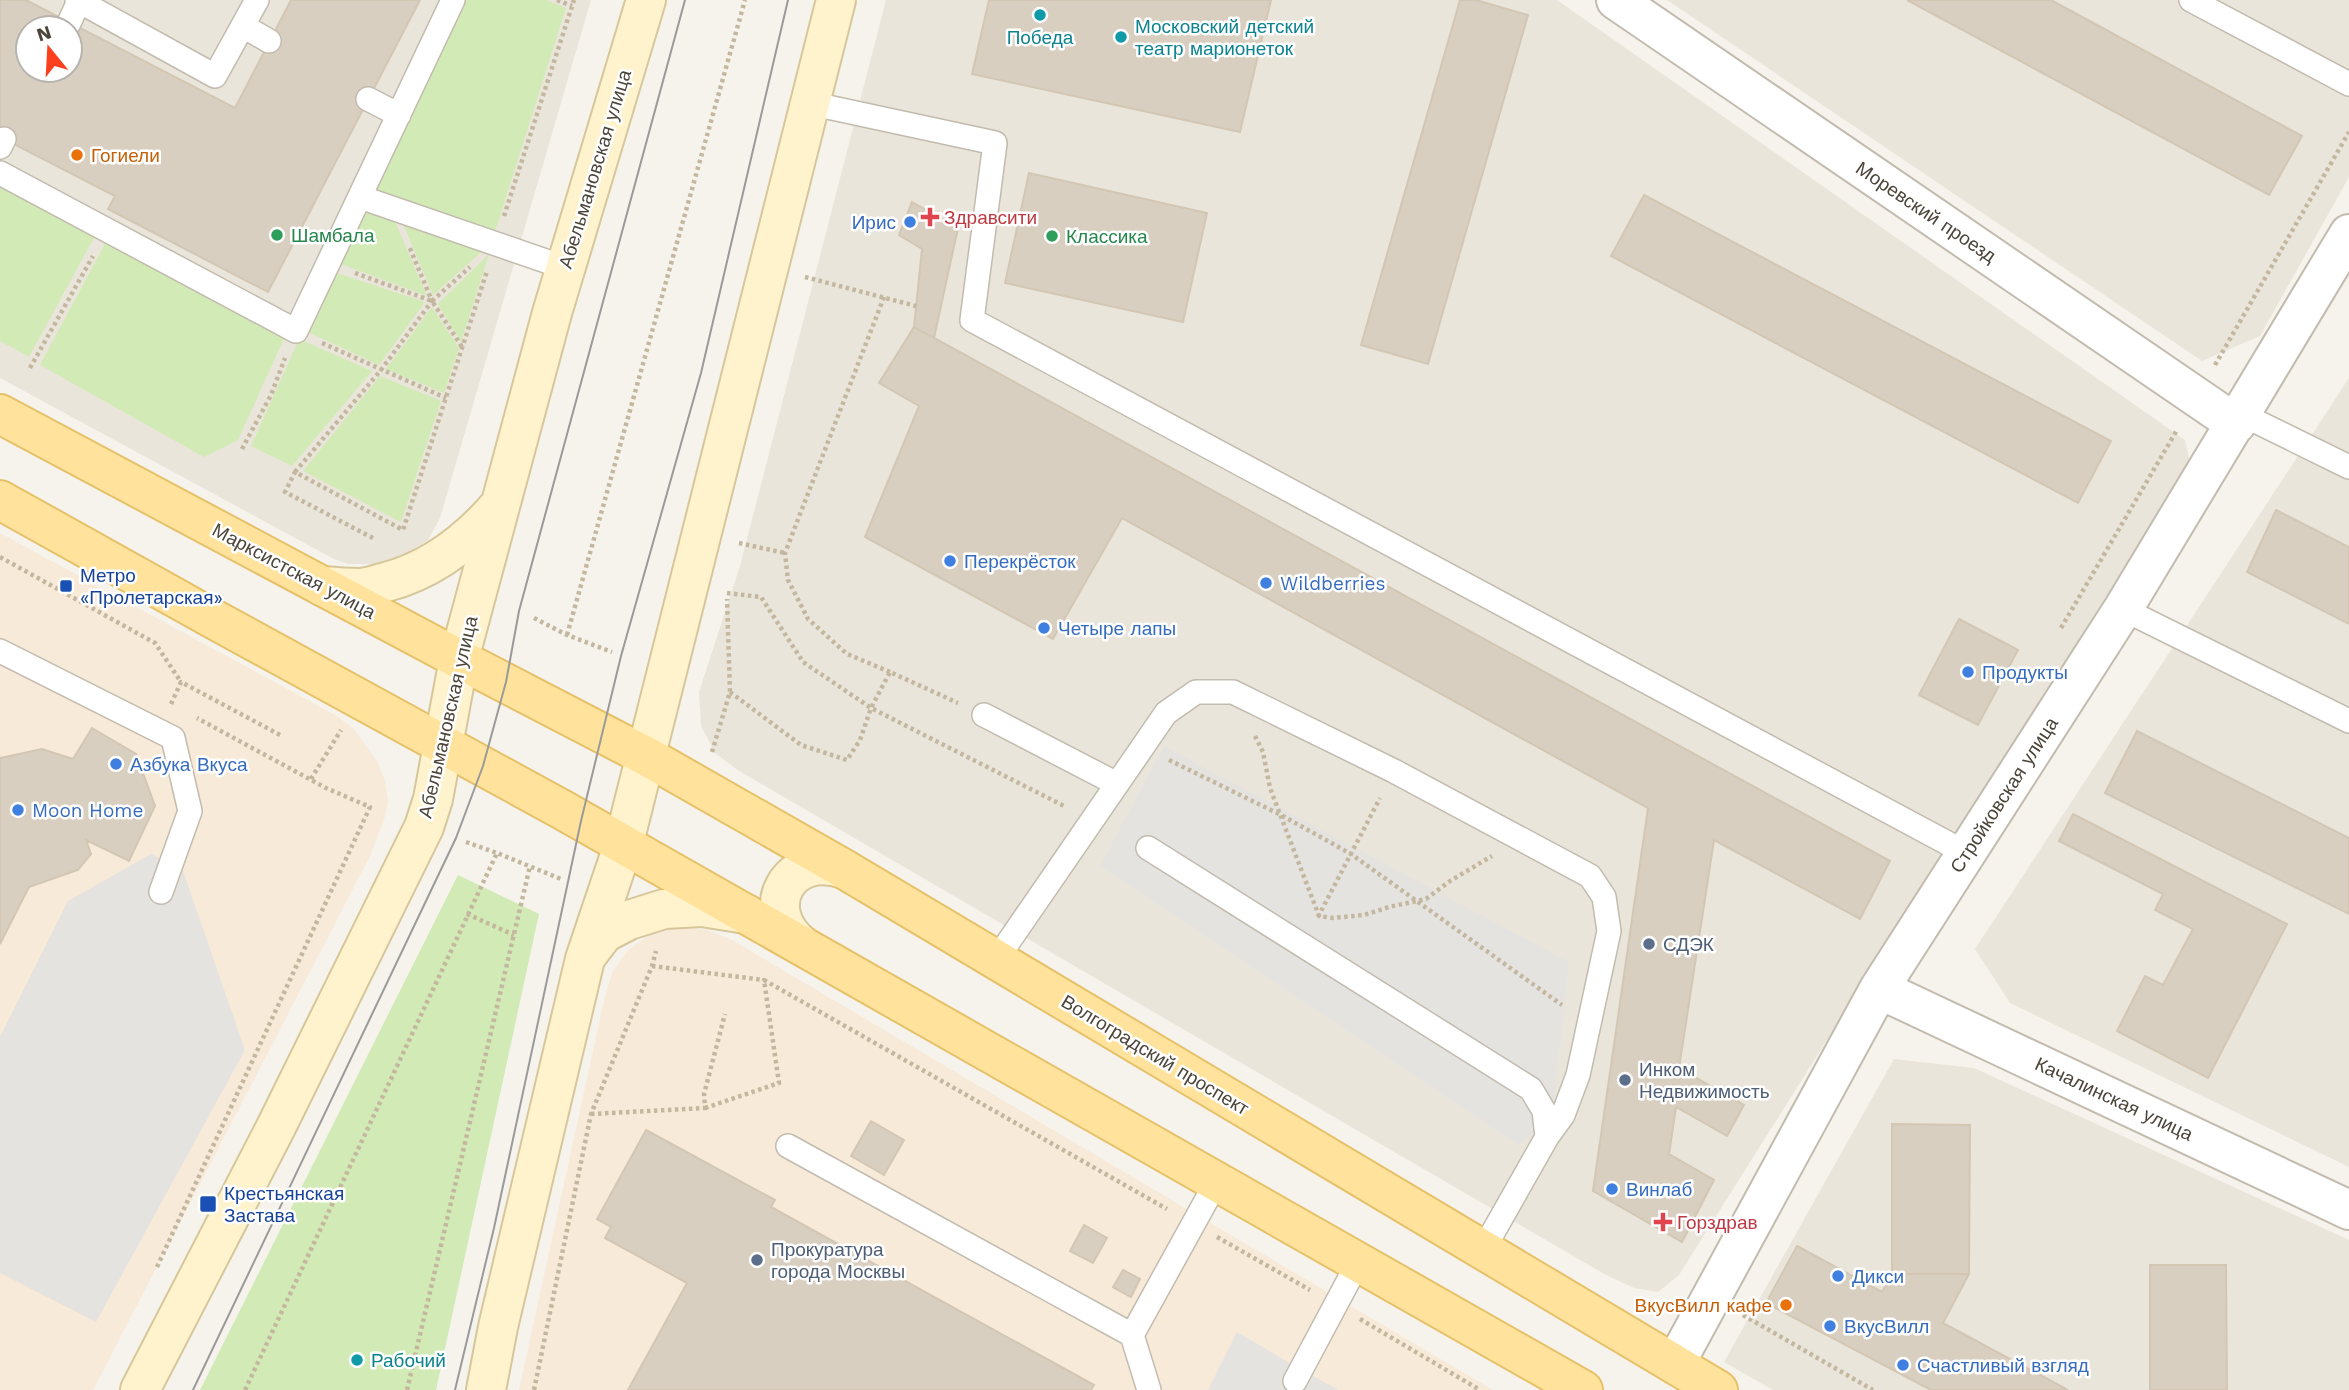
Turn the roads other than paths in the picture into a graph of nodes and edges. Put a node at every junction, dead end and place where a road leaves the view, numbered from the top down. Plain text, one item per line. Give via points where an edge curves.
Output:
1 (257, 0) edge
2 (453, 0) edge
3 (646, 0) edge
4 (836, 0) edge
5 (1616, 0) edge
6 (2191, 0) edge
7 (78, 1) edge
8 (243, 26) junction
9 (270, 41) dead end
10 (2349, 84) edge
11 (368, 99) dead end
12 (809, 103) junction
13 (398, 115) junction
14 (0, 173) edge
15 (360, 197) junction
16 (2349, 234) edge
17 (566, 268) junction
18 (0, 414) edge
19 (2238, 419) junction
20 (2349, 467) edge
21 (0, 500) edge
22 (501, 503) junction
23 (322, 586) junction
24 (2123, 609) junction
25 (0, 651) edge
26 (459, 659) junction
27 (984, 715) road end
28 (2349, 721) edge
29 (589, 725) joint
30 (444, 744) junction
31 (646, 756) junction
32 (1117, 784) junction
33 (624, 846) junction
34 (1148, 848) dead end
35 (1966, 853) junction
36 (844, 870) junction
37 (161, 892) dead end
38 (746, 914) junction
39 (801, 945) junction
40 (585, 959) junction
41 (996, 960) junction
42 (1880, 989) junction
43 (1547, 1137) junction
44 (788, 1146) dead end
45 (1217, 1181) junction
46 (2349, 1210) edge
47 (1483, 1250) junction
48 (1359, 1261) junction
49 (1132, 1335) junction
50 (1675, 1364) junction
51 (1295, 1381) dead end
52 (140, 1390) edge
53 (486, 1390) edge
54 (1149, 1390) edge
55 (1583, 1390) edge
56 (1718, 1390) edge

1 - 8 lane
2 - 13 lane
3 - 17 main road, Абельмановская улица
4 - 12 main road
5 - 19 street, Моревский проезд
6 - 10 lane
7 - 8 lane via 215,76
8 - 9 lane
11 - 13 lane
12 - 31 main road
12 - 35 lane via 995,142 972,320
13 - 15 lane
14 - 15 lane via 296,331
15 - 17 lane
16 - 19 street, Стройковская улица
17 - 22 main road, Абельмановская улица
18 - 23 main road, Марксистская улица
19 - 20 lane
19 - 24 street, Стройковская улица
21 - 30 main road
22 - 23 main road via 479,529 425,568 362,588
22 - 26 main road, Абельмановская улица
23 - 26 main road, Марксистская улица
24 - 28 lane
24 - 35 street, Стройковская улица
25 - 37 lane via 173,738 190,811
26 - 29 main road, Марксистская улица
26 - 30 main road, Абельмановская улица
27 - 32 lane
29 - 31 main road, Волгоградский проспект
30 - 33 main road
30 - 52 main road, Абельмановская улица via 424,827
31 - 33 main road
31 - 36 main road, Волгоградский проспект
32 - 41 lane
32 - 43 lane via 1166,713 1196,692 1233,692 1394,771 1590,876 1604,897 1609,931 1578,1074 1563,1115
33 - 38 main road
33 - 40 main road
34 - 43 lane via 1531,1089 1544,1111
35 - 42 street, Стройковская улица
36 - 39 main road via 830,864 807,867 789,880 782,892 782,922
36 - 41 main road, Волгоградский проспект
38 - 39 main road
38 - 40 main road via 702,907 664,909 604,933
39 - 45 main road
40 - 53 main road
41 - 47 main road, Волгоградский проспект
42 - 46 street, Качалинская улица
42 - 50 street, Стройковская улица
43 - 47 lane
44 - 49 lane
45 - 48 main road
45 - 49 lane
47 - 50 main road, Волгоградский проспект
48 - 51 lane
48 - 55 main road
49 - 54 lane
50 - 56 main road, Волгоградский проспект

